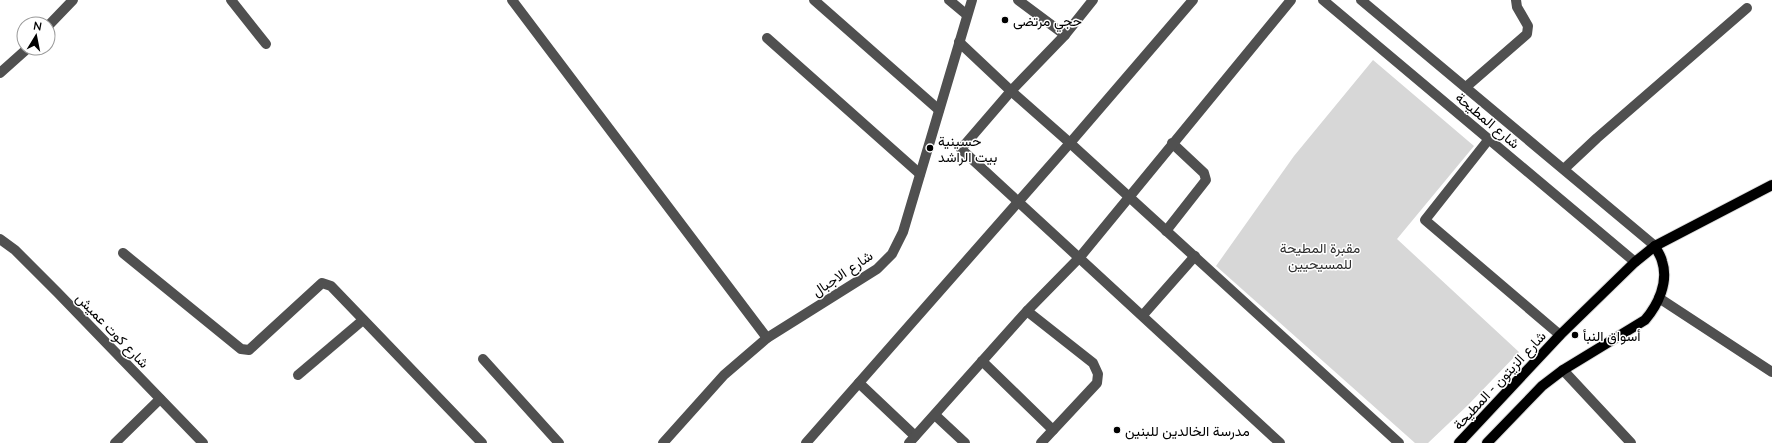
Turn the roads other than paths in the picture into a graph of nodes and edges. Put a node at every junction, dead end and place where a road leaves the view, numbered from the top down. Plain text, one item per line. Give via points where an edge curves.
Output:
1 (73, 0) edge
2 (230, 0) edge
3 (512, 0) edge
4 (814, 0) edge
5 (949, 0) edge
6 (972, 0) edge
7 (1018, 0) edge
8 (1094, 0) edge
9 (1193, 0) edge
10 (1291, 0) edge
11 (1323, 0) edge
12 (1361, 0) edge
13 (1516, 0) edge
14 (1747, 8) dead end
15 (967, 15) junction
16 (56, 18) edge
17 (1065, 35) junction
18 (767, 38) dead end
19 (960, 42) junction
20 (266, 44) dead end
21 (19, 56) edge
22 (0, 73) edge
23 (1466, 87) junction
24 (1011, 91) junction
25 (939, 110) junction
26 (1490, 139) junction
27 (1070, 143) junction
28 (1172, 143) junction
29 (1564, 169) junction
30 (920, 174) junction
31 (1772, 185) edge
32 (1128, 196) junction
33 (1018, 203) junction
34 (1166, 231) junction
35 (0, 239) edge
36 (1655, 246) junction
37 (123, 253) dead end
38 (1195, 256) junction
39 (1080, 257) junction
40 (1634, 262) junction
41 (1659, 298) junction
42 (1027, 312) junction
43 (1143, 315) junction
44 (363, 320) junction
45 (1560, 335) junction
46 (766, 338) junction
47 (483, 359) dead end
48 (982, 361) junction
49 (1563, 370) junction
50 (1772, 372) edge
51 (298, 374) dead end
52 (859, 382) junction
53 (160, 399) junction
54 (935, 415) junction
55 (1053, 430) junction
56 (912, 439) edge
57 (115, 443) edge
58 (203, 443) edge
59 (482, 443) edge
60 (560, 443) edge
61 (663, 443) edge
62 (806, 443) edge
63 (965, 443) edge
64 (1041, 443) edge
65 (1280, 443) edge
66 (1399, 443) edge
67 (1459, 443) edge
68 (1486, 443) edge
69 (1632, 443) edge

1 - 16 street
2 - 20 street
3 - 46 street
4 - 25 street
5 - 15 street
6 - 15 street, شارع الاجبال
7 - 17 street
8 - 17 street
9 - 27 street
10 - 28 street
11 - 26 street, شارع المطيحة
12 - 23 street, شارع المطيحة
13 - 23 street via 1517,7 1528,26 1527,34
14 - 29 street
15 - 19 street, شارع الاجبال
17 - 24 street
18 - 30 street
19 - 24 street
19 - 25 street, شارع الاجبال
21 - 22 street
23 - 29 street, شارع المطيحة
24 - 27 street
24 - 33 street via 961,149
25 - 30 street, شارع الاجبال
26 - 40 street, شارع المطيحة
26 - 45 street via 1425,220
27 - 32 street
27 - 33 street
28 - 32 street
28 - 34 street via 1204,173 1206,180
29 - 36 street, شارع المطيحة
30 - 46 street, شارع الاجبال via 903,232 892,254 877,269
31 - 36 main road, شارع الزيتون - المطيحة
32 - 34 street
32 - 39 street
33 - 39 street
33 - 52 street
34 - 38 street
35 - 53 street, شارع كوت عميش via 15,250
36 - 40 main road, شارع الزيتون - المطيحة
36 - 41 main road via 1663,261 1664,281
37 - 44 street via 241,349 249,350 322,284 330,286
38 - 43 street
38 - 66 street
39 - 42 street
39 - 43 street
40 - 45 main road, شارع الزيتون - المطيحة
41 - 49 main road via 1645,320
41 - 50 street
42 - 48 street
42 - 55 street via 1092,363 1098,374 1097,383
43 - 65 street
44 - 51 street
44 - 59 street
45 - 67 main road, شارع الزيتون - المطيحة
46 - 61 street, شارع الاجبال via 724,374
47 - 60 street
48 - 54 street
48 - 55 street
49 - 68 main road via 1542,386
49 - 69 street
52 - 56 street
52 - 62 street
53 - 57 street
53 - 58 street, شارع كوت عميش
54 - 56 street
54 - 63 street
55 - 64 street

